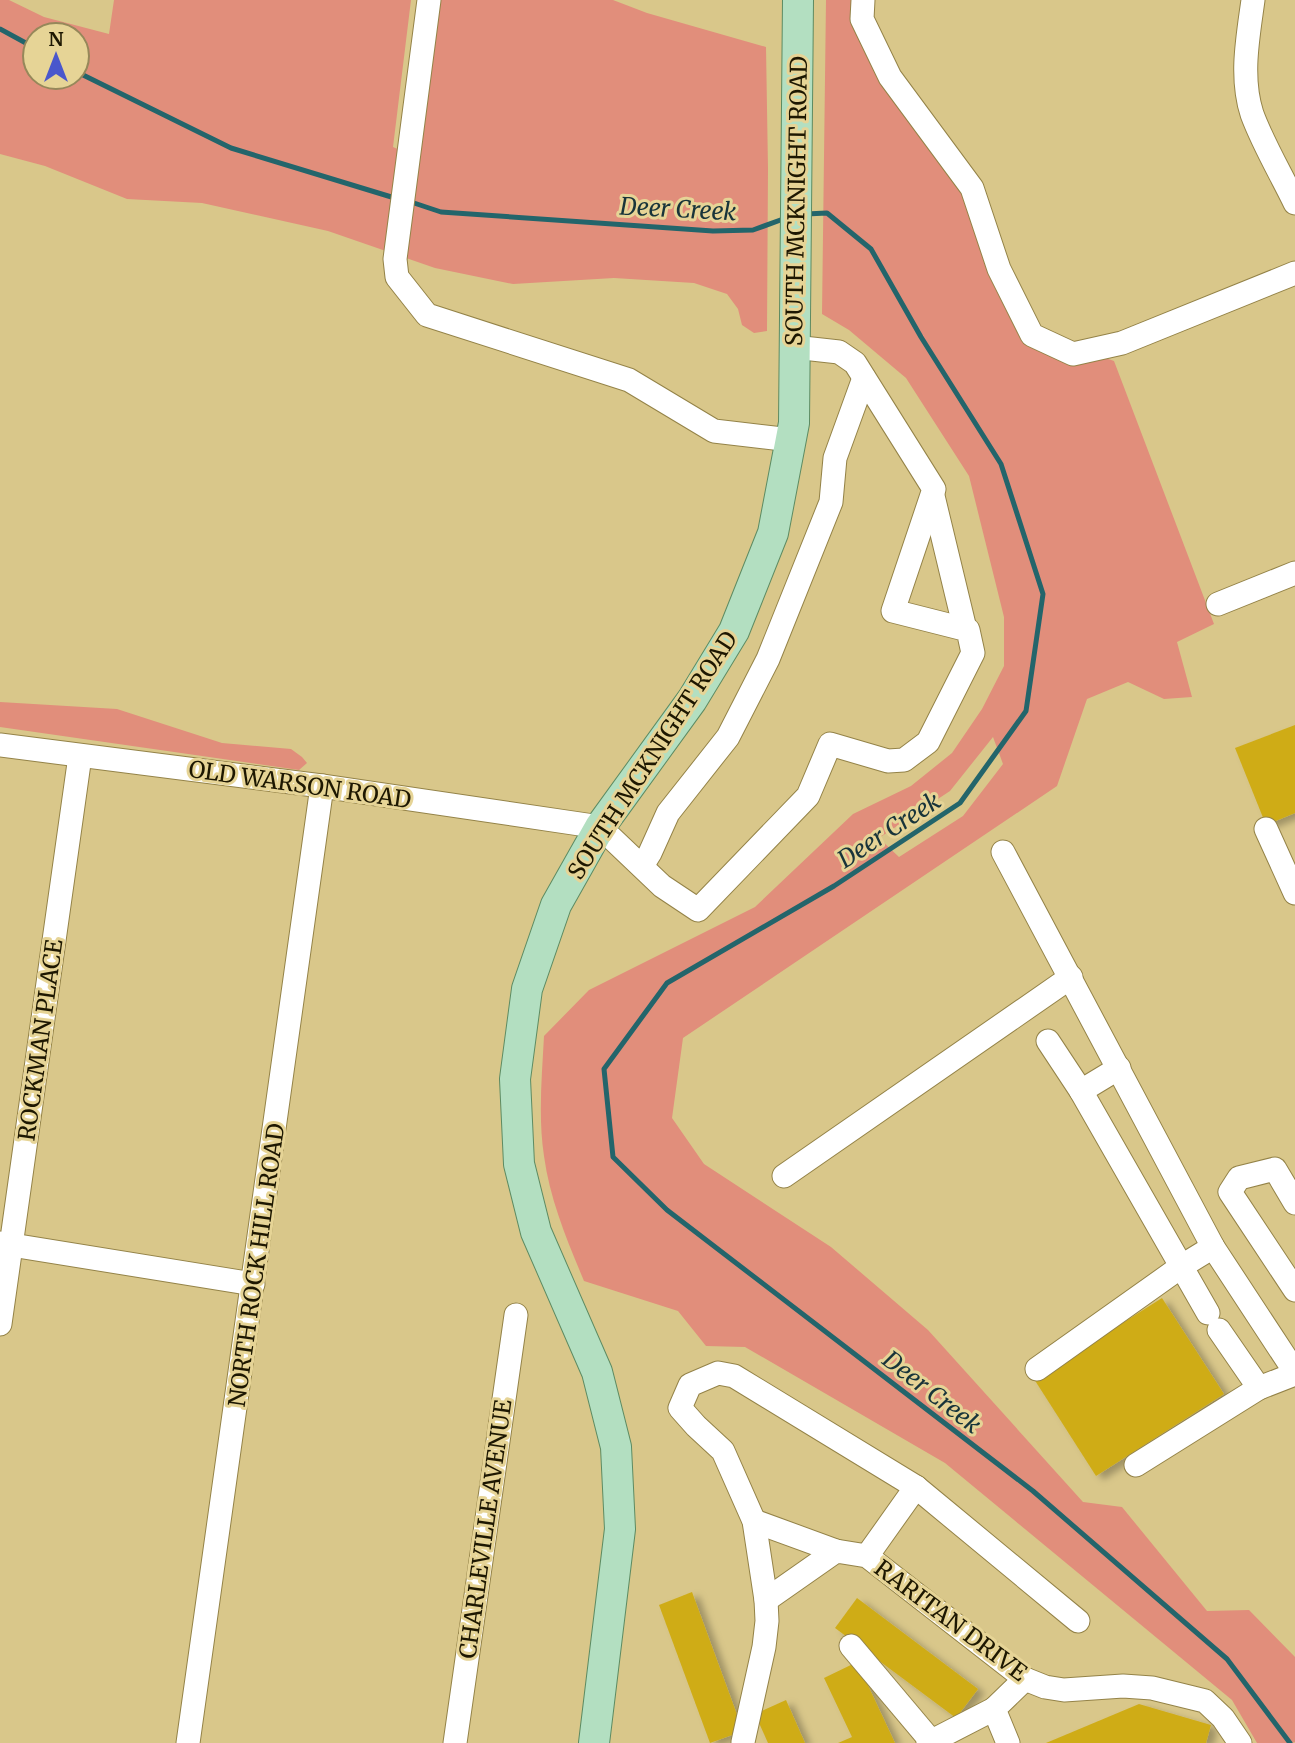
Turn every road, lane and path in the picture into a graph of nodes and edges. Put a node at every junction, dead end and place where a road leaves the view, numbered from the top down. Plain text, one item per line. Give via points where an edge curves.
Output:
1 (429, 0) edge
2 (799, 0) edge
3 (863, 0) edge
4 (1253, 0) edge
5 (1295, 203) edge
6 (1295, 273) edge
7 (794, 347) junction
8 (864, 378) junction
9 (791, 440) junction
10 (933, 493) junction
11 (1295, 573) edge
12 (1218, 604) dead end
13 (965, 629) junction
14 (0, 744) edge
15 (80, 756) junction
16 (322, 786) junction
17 (600, 827) junction
18 (1266, 829) dead end
19 (1003, 852) dead end
20 (642, 866) junction
21 (1295, 893) edge
22 (1071, 977) junction
23 (1048, 1041) dead end
24 (1119, 1068) junction
25 (1081, 1091) junction
26 (1285, 1165) edge
27 (784, 1177) dead end
28 (1295, 1203) edge
29 (6, 1244) edge
30 (1213, 1247) junction
31 (1182, 1266) junction
32 (254, 1284) junction
33 (1295, 1290) edge
34 (516, 1315) dead end
35 (0, 1324) edge
36 (1037, 1369) dead end
37 (1295, 1373) edge
38 (1259, 1388) junction
39 (1136, 1465) dead end
40 (916, 1487) junction
41 (754, 1521) junction
42 (836, 1550) junction
43 (867, 1556) junction
44 (766, 1600) junction
45 (1078, 1620) dead end
46 (851, 1646) dead end
47 (1025, 1679) junction
48 (993, 1709) junction
49 (743, 1742) edge
50 (929, 1742) edge
51 (188, 1743) edge
52 (455, 1743) edge
53 (594, 1743) edge
54 (1008, 1743) edge
55 (1240, 1743) edge

1 - 9 street via 395,260 397,277 427,315 629,380 714,431
2 - 7 main road, SOUTH MCKNIGHT ROAD
3 - 6 street via 862,19 890,78 972,188 999,269 1032,335 1073,355 1122,343
4 - 5 street via 1246,52 1252,114
7 - 8 street via 839,352 855,363
7 - 9 main road, SOUTH MCKNIGHT ROAD
8 - 10 street
8 - 20 street via 835,458 831,502 768,660 728,737 668,813
9 - 17 main road, SOUTH MCKNIGHT ROAD via 772,533 734,631 692,700
10 - 13 street
10 - 13 street via 893,611
11 - 12 street
13 - 20 street via 973,653 928,742 904,760 888,761 830,744 808,796 698,910
14 - 15 street, OLD WARSON ROAD
15 - 16 street, OLD WARSON ROAD
15 - 29 street, ROCKMAN PLACE
16 - 17 street, OLD WARSON ROAD
16 - 32 street, NORTH ROCK HILL ROAD
17 - 20 street
17 - 53 main road, SOUTH MCKNIGHT ROAD via 556,905 531,977 515,1079 519,1164 536,1232 597,1372 616,1447 620,1529
18 - 21 street
19 - 22 street
22 - 24 street
22 - 27 street
23 - 25 street
24 - 25 street
24 - 30 street
25 - 31 street
26 - 28 street
26 - 33 street via 1239,1178 1230,1192
29 - 32 street
29 - 35 street, ROCKMAN PLACE
30 - 31 street
30 - 37 street
31 - 36 street
31 - 38 street
32 - 51 street, NORTH ROCK HILL ROAD
34 - 52 street, CHARLEVILLE AVENUE
37 - 38 street
38 - 39 street
40 - 41 street via 734,1376 718,1373 690,1385 680,1408 723,1451
40 - 43 street
40 - 45 street
41 - 42 street, RARITAN DRIVE
41 - 44 street
42 - 43 street, RARITAN DRIVE
42 - 44 street
43 - 47 street, RARITAN DRIVE
44 - 49 street via 764,1647
46 - 50 street
47 - 48 street
47 - 55 street, RARITAN DRIVE via 1064,1690 1152,1688 1205,1702
48 - 50 street
48 - 54 street

